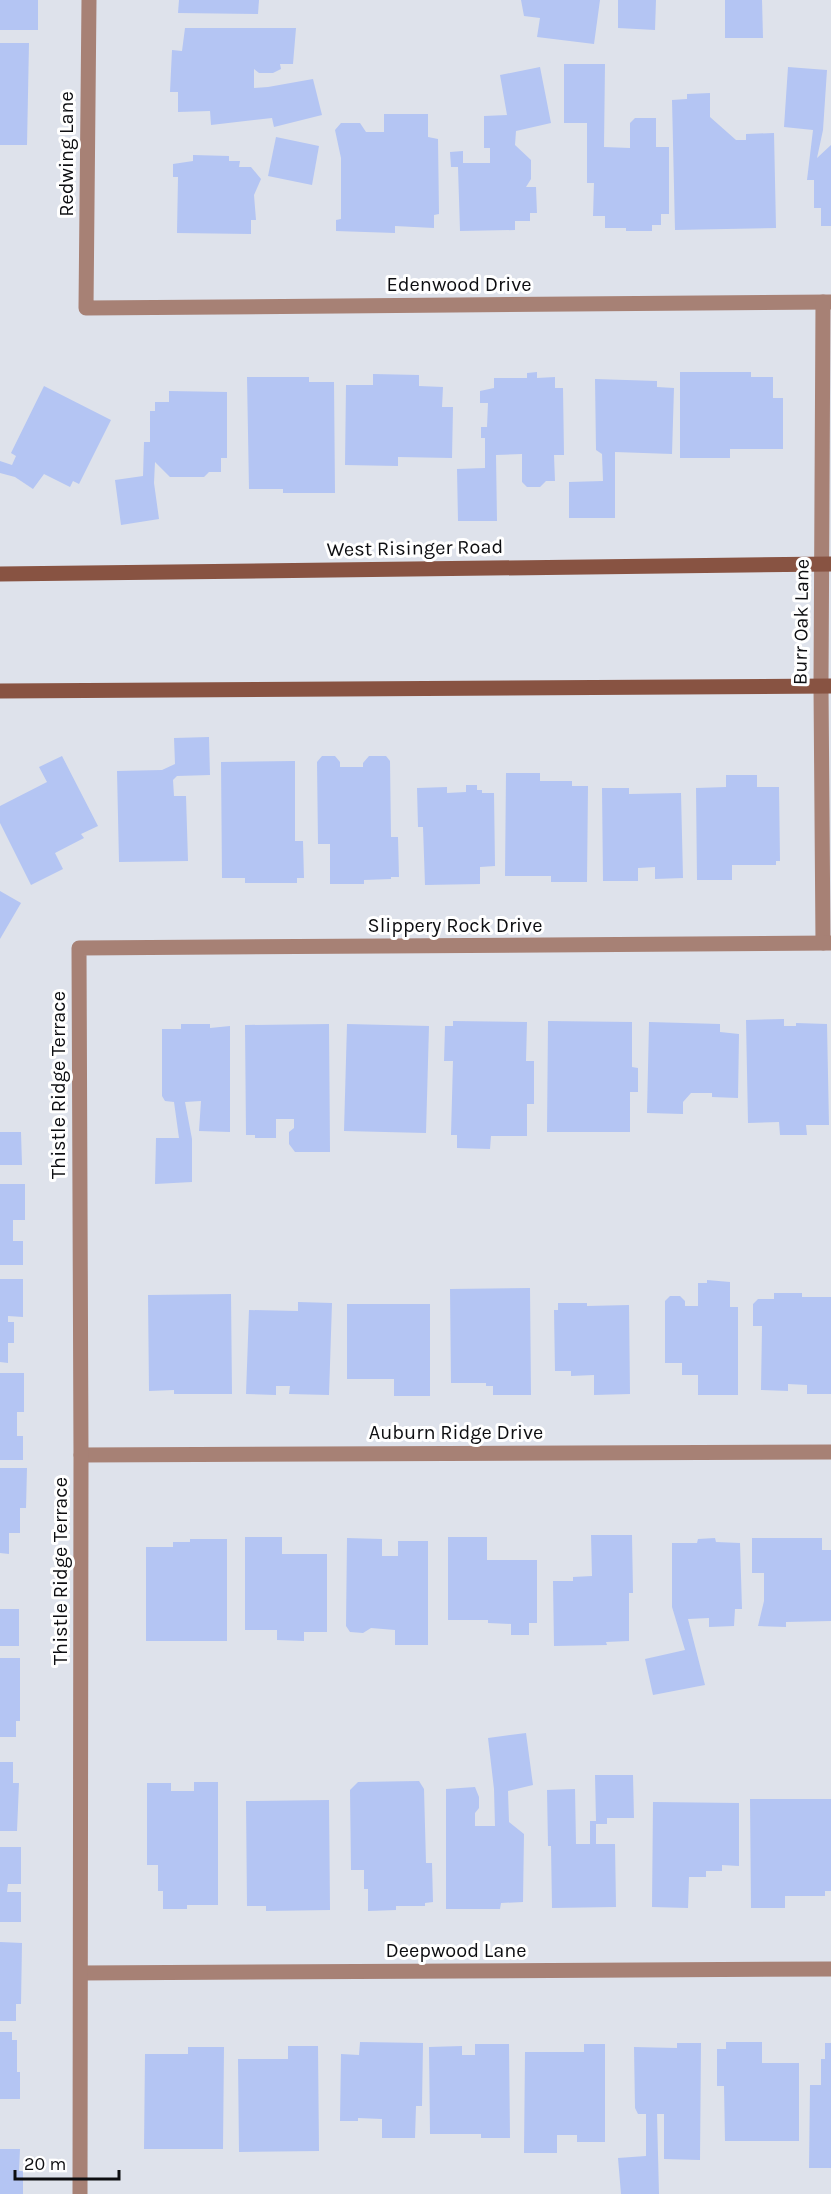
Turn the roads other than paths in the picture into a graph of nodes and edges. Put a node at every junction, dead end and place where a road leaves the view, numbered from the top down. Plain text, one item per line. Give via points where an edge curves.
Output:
1 (89, 0) edge
2 (827, 302) edge
3 (86, 308) joint
4 (827, 564) edge
5 (0, 574) edge
6 (826, 686) edge
7 (0, 691) edge
8 (827, 943) edge
9 (79, 948) joint
10 (831, 1452) edge
11 (81, 1455) junction
12 (831, 1969) edge
13 (81, 1972) junction
14 (80, 2194) edge

1 - 3 street, Redwing Lane
2 - 3 street, Edenwood Drive
2 - 4 street, Burr Oak Lane
4 - 5 main road, West Risinger Road
4 - 6 street, Burr Oak Lane
6 - 7 main road
6 - 8 street, Burr Oak Lane
8 - 9 street, Slippery Rock Drive
9 - 11 street, Thistle Ridge Terrace
10 - 11 street, Auburn Ridge Drive
11 - 13 street, Thistle Ridge Terrace
12 - 13 street, Deepwood Lane
13 - 14 street, Thistle Ridge Terrace

